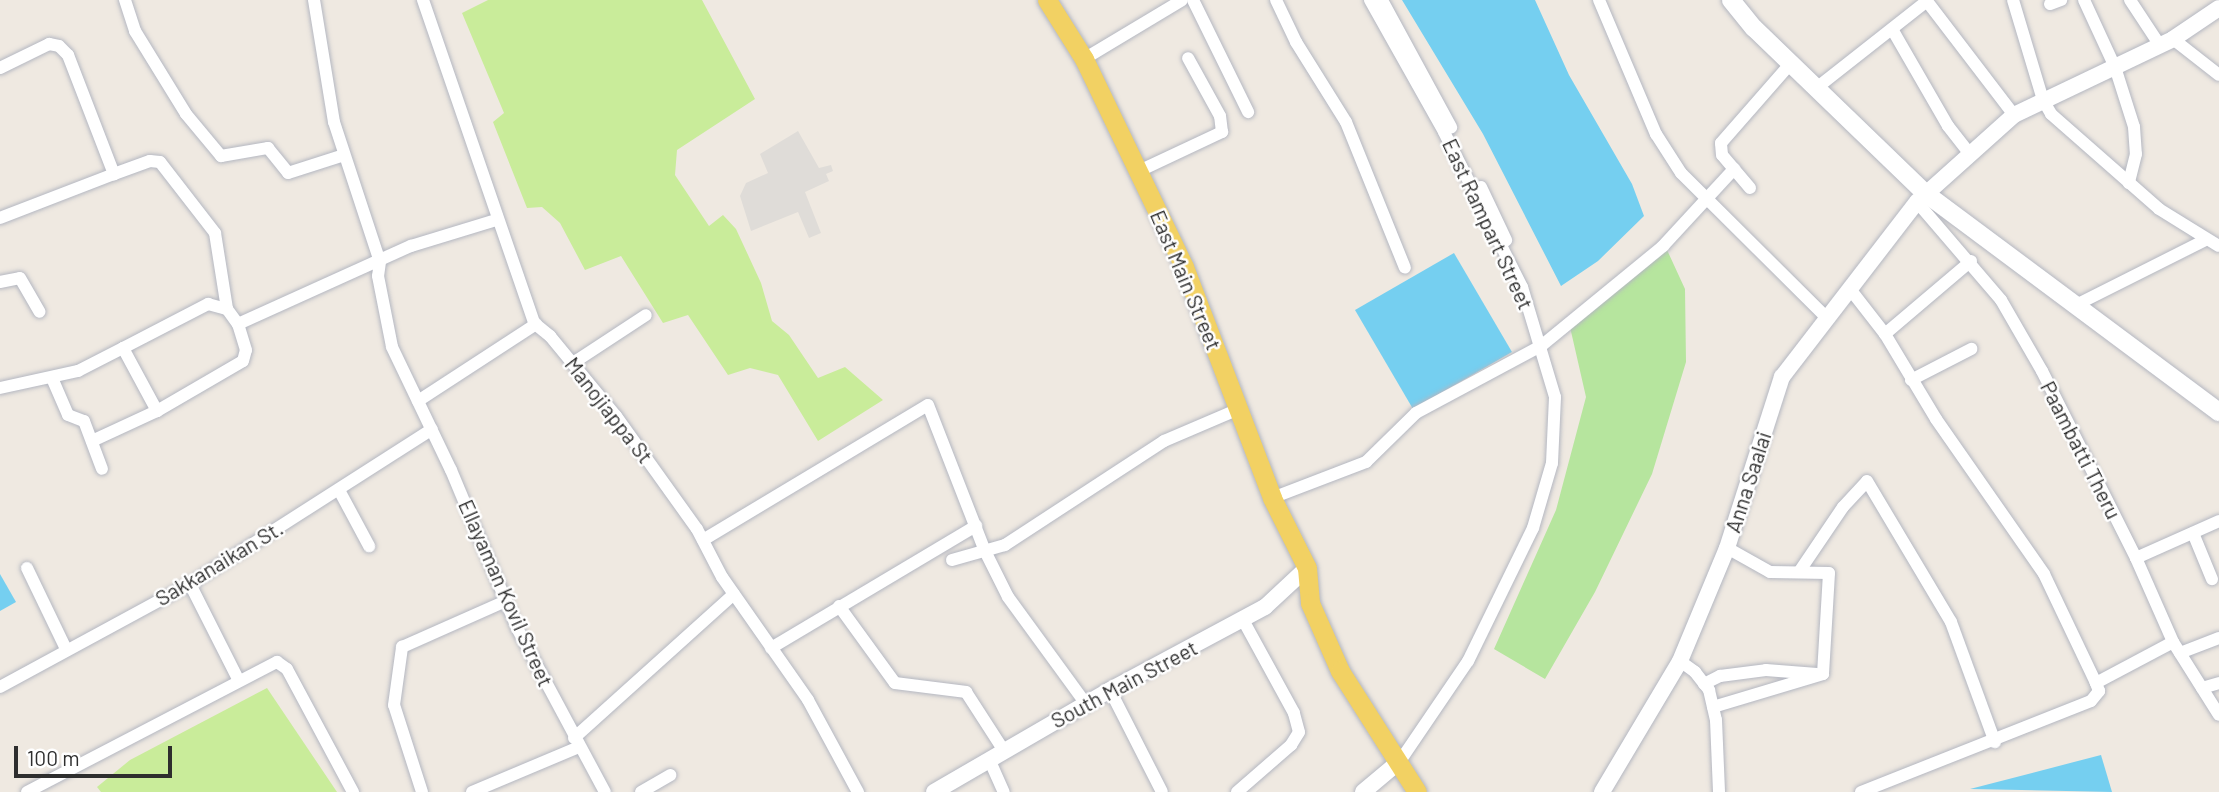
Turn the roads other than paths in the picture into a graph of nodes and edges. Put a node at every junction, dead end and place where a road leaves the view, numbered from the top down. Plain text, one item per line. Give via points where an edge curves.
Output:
1 (125, 0) edge
2 (314, 0) edge
3 (423, 0) edge
4 (1047, 0) edge
5 (1182, 0) edge
6 (1193, 0) edge
7 (1276, 0) edge
8 (1370, 0) edge
9 (1382, 0) edge
10 (1599, 0) edge
11 (1731, 0) edge
12 (1927, 0) edge
13 (2012, 0) edge
14 (2084, 0) edge
15 (2130, 0) edge
16 (2219, 8) edge
17 (1892, 29) junction
18 (2166, 42) junction
19 (1188, 58) dead end
20 (1084, 59) junction
21 (1792, 62) junction
22 (2115, 67) junction
23 (0, 68) edge
24 (2219, 75) edge
25 (1819, 86) junction
26 (2043, 100) junction
27 (1248, 112) dead end
28 (2014, 115) junction
29 (1969, 153) junction
30 (344, 155) junction
31 (1734, 169) junction
32 (1139, 171) junction
33 (114, 174) junction
34 (2129, 183) junction
35 (1750, 188) dead end
36 (1921, 197) junction
37 (1707, 202) junction
38 (0, 218) edge
39 (496, 220) junction
40 (2205, 240) junction
41 (2219, 246) edge
42 (377, 256) junction
43 (1971, 261) junction
44 (1405, 268) dead end
45 (0, 282) edge
46 (1521, 287) junction
47 (1850, 289) junction
48 (2076, 305) junction
49 (227, 309) junction
50 (40, 312) dead end
51 (646, 315) dead end
52 (1827, 318) junction
53 (238, 324) junction
54 (536, 324) junction
55 (1885, 334) junction
56 (1541, 346) junction
57 (123, 348) junction
58 (1972, 349) dead end
59 (573, 363) junction
60 (52, 378) junction
61 (1911, 380) junction
62 (0, 388) edge
63 (420, 404) junction
64 (1239, 409) junction
65 (157, 411) junction
66 (2219, 412) edge
67 (432, 429) junction
68 (92, 441) junction
69 (102, 468) dead end
70 (339, 490) junction
71 (1272, 498) junction
72 (2219, 521) edge
73 (976, 526) junction
74 (2193, 533) junction
75 (703, 540) junction
76 (369, 546) dead end
77 (1727, 548) junction
78 (985, 551) junction
79 (2136, 558) junction
80 (952, 560) dead end
81 (27, 568) dead end
82 (1307, 568) junction
83 (1799, 572) junction
84 (2212, 579) dead end
85 (190, 584) junction
86 (734, 594) junction
87 (506, 601) junction
88 (839, 606) junction
89 (1242, 620) junction
90 (2219, 638) edge
91 (771, 648) junction
92 (2176, 648) junction
93 (66, 649) junction
94 (1680, 661) junction
95 (1823, 674) junction
96 (238, 679) junction
97 (2219, 682) edge
98 (2096, 683) junction
99 (1704, 684) junction
100 (0, 687) edge
101 (2202, 688) junction
102 (1110, 690) junction
103 (1086, 704) junction
104 (1713, 707) junction
105 (2219, 715) edge
106 (1995, 742) junction
107 (577, 743) junction
108 (997, 755) junction
109 (1400, 761) junction
110 (670, 775) dead end
111 (27, 792) edge
112 (353, 792) edge
113 (422, 792) edge
114 (472, 792) edge
115 (605, 792) edge
116 (641, 792) edge
117 (858, 792) edge
118 (934, 792) edge
119 (1004, 792) edge
120 (1162, 792) edge
121 (1237, 792) edge
122 (1363, 792) edge
123 (1417, 792) edge
124 (1602, 792) edge
125 (1720, 792) edge
126 (1861, 792) edge

1 - 30 street via 135,31 186,114 221,156 268,148 288,173
2 - 30 street, Ellayaman Kovil Street via 334,122
3 - 39 street, Manojiappa St
4 - 20 main road, East Main Street
5 - 20 street
6 - 27 street
7 - 44 street via 1296,42 1346,122
8 - 46 street, East Rampart Street via 1444,132
9 - 46 street via 1497,219
10 - 37 street via 1656,134
11 - 21 main road
12 - 17 street
12 - 28 street
13 - 26 street
14 - 22 street
15 - 18 street
16 - 18 street, Anna Saalai
17 - 25 street
17 - 29 street via 1934,104
18 - 22 street, Anna Saalai
18 - 24 street
19 - 32 street via 1220,117 1222,132
20 - 32 main road, East Main Street
21 - 25 main road
21 - 31 street via 1721,143 1722,155
22 - 26 street, Anna Saalai
22 - 34 street via 2134,127 2136,154
23 - 33 street via 49,44 59,46 68,55
25 - 36 main road
26 - 28 street, Anna Saalai
26 - 34 street via 2052,114
28 - 29 street, Anna Saalai
29 - 36 street, Anna Saalai
30 - 42 street, Ellayaman Kovil Street
31 - 35 street
31 - 37 street
32 - 64 main road, East Main Street via 1184,267
33 - 38 street
33 - 49 street via 160,162 215,233
34 - 40 street
36 - 43 street, Paambatti Theru
36 - 47 street, Anna Saalai
36 - 48 main road
37 - 52 street
37 - 56 street via 1663,246
39 - 42 street
39 - 54 street, Manojiappa St
40 - 41 street
40 - 48 street
42 - 53 street
42 - 63 street, Ellayaman Kovil Street via 392,347
43 - 55 street
43 - 79 street, Paambatti Theru via 2042,370
45 - 50 street via 20,278
46 - 56 street, East Rampart Street
47 - 52 street, Anna Saalai
47 - 55 street
48 - 66 main road
49 - 53 street
49 - 57 street via 208,304 184,313
51 - 59 street
52 - 77 street, Anna Saalai via 1782,377
53 - 65 street via 246,350 243,361
54 - 59 street, Manojiappa St
54 - 63 street
55 - 61 street
56 - 71 street via 1416,413 1366,462
56 - 109 street, East Rampart Street via 1555,397 1555,434 1533,528 1468,661
57 - 60 street via 78,371
57 - 65 street
58 - 61 street
59 - 75 street, Manojiappa St
60 - 62 street
60 - 68 street via 68,415 84,421
61 - 98 street via 2044,574
63 - 67 street, Ellayaman Kovil Street
64 - 71 main road, East Main Street
64 - 78 street via 1164,441 1006,545
65 - 68 street
67 - 70 street, Sakkanaikan St.
67 - 87 street, Ellayaman Kovil Street
68 - 69 street
70 - 76 street
70 - 85 street, Sakkanaikan St.
71 - 82 main road, East Main Street
72 - 74 street
73 - 75 street via 928,405
73 - 78 street
73 - 88 street
74 - 79 street
74 - 84 street
75 - 86 street, Manojiappa St
77 - 83 street via 1770,572
77 - 94 street, Anna Saalai
78 - 80 street
78 - 103 street via 1008,597
79 - 92 street, Paambatti Theru
81 - 93 street
82 - 89 street, South Main Street via 1265,607
82 - 109 main road via 1310,603 1340,671
83 - 95 street via 1829,573
83 - 106 street via 1843,507 1867,481 1951,622
85 - 93 street, Sakkanaikan St.
85 - 96 street
86 - 91 street, Manojiappa St
86 - 107 street
87 - 107 street, Ellayaman Kovil Street
87 - 113 street via 402,647 394,705
88 - 91 street
88 - 108 street via 895,683 966,692
89 - 102 street, South Main Street
89 - 121 street via 1294,713 1299,732 1291,745
90 - 92 street
91 - 117 street, Manojiappa St via 808,700
92 - 98 street
92 - 101 street, Paambatti Theru
93 - 100 street, Sakkanaikan St.
94 - 99 street
94 - 124 street, Anna Saalai
95 - 99 street via 1766,670
95 - 104 street
96 - 111 street
96 - 112 street via 271,663 283,664
97 - 101 street
98 - 106 street via 2099,691 2091,702
99 - 104 street
101 - 105 street, Paambatti Theru
102 - 103 street, South Main Street
102 - 120 street
103 - 108 street, South Main Street
104 - 125 street
106 - 126 street
107 - 114 street
107 - 115 street, Ellayaman Kovil Street
108 - 118 street, South Main Street
108 - 119 street
109 - 122 street
109 - 123 main road
110 - 116 street

